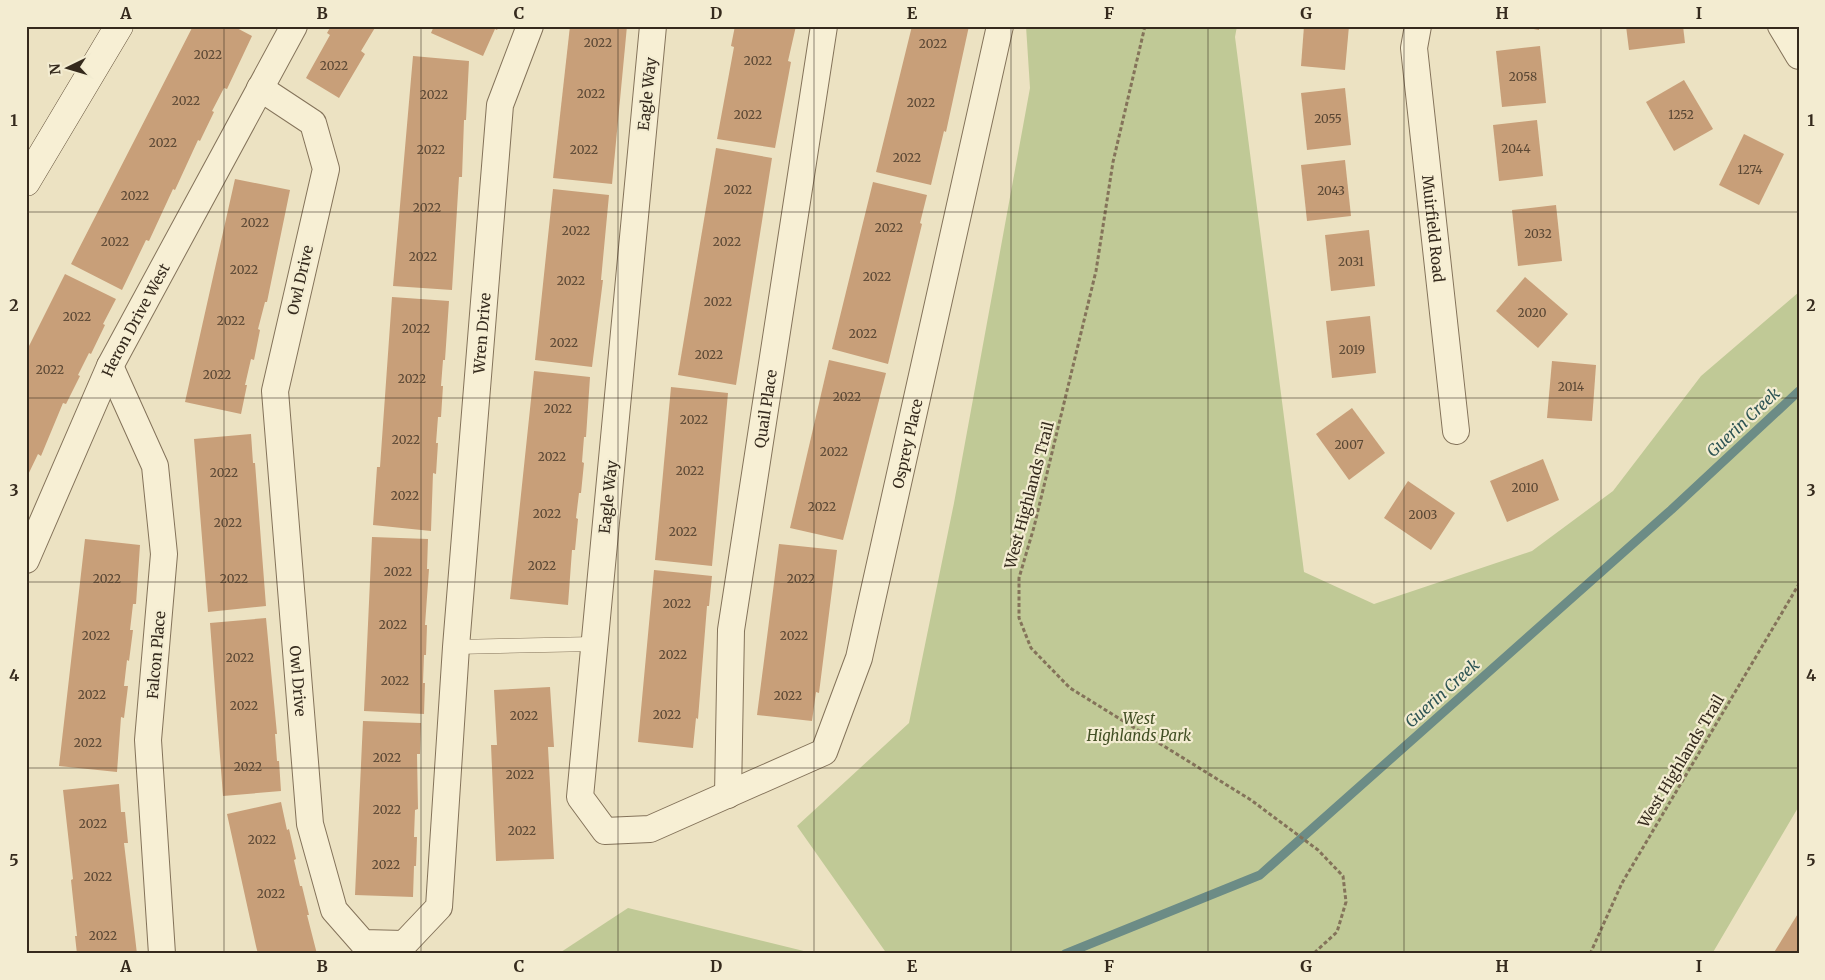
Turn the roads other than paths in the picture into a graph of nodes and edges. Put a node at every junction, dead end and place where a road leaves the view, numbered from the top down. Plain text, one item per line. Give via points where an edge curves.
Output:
1 (119, 26) edge
2 (294, 26) edge
3 (530, 26) edge
4 (653, 26) edge
5 (824, 26) edge
6 (1000, 26) edge
7 (1418, 26) edge
8 (1781, 26) edge
9 (1799, 56) edge
10 (260, 88) junction
11 (26, 182) edge
12 (110, 366) junction
13 (1456, 431) dead end
14 (26, 560) edge
15 (594, 644) junction
16 (456, 647) junction
17 (728, 795) junction
18 (162, 954) edge

1 - 11 main road
2 - 10 street, Heron Drive West
3 - 16 street, Wren Drive via 500,105
4 - 15 street, Eagle Way
5 - 17 street, Quail Place via 731,630
6 - 17 street, Osprey Place via 859,658 824,752
7 - 13 street, Muirfield Road via 1414,48
8 - 9 street
10 - 12 street, Heron Drive West
10 - 16 street, Owl Drive via 313,123 326,170 275,391 310,824 334,910 363,943 404,944 439,907
12 - 14 street, Heron Drive West
12 - 18 street, Falcon Place via 155,466 164,554 148,740
15 - 16 lane
15 - 17 street, Eagle Way via 580,797 605,831 650,829

